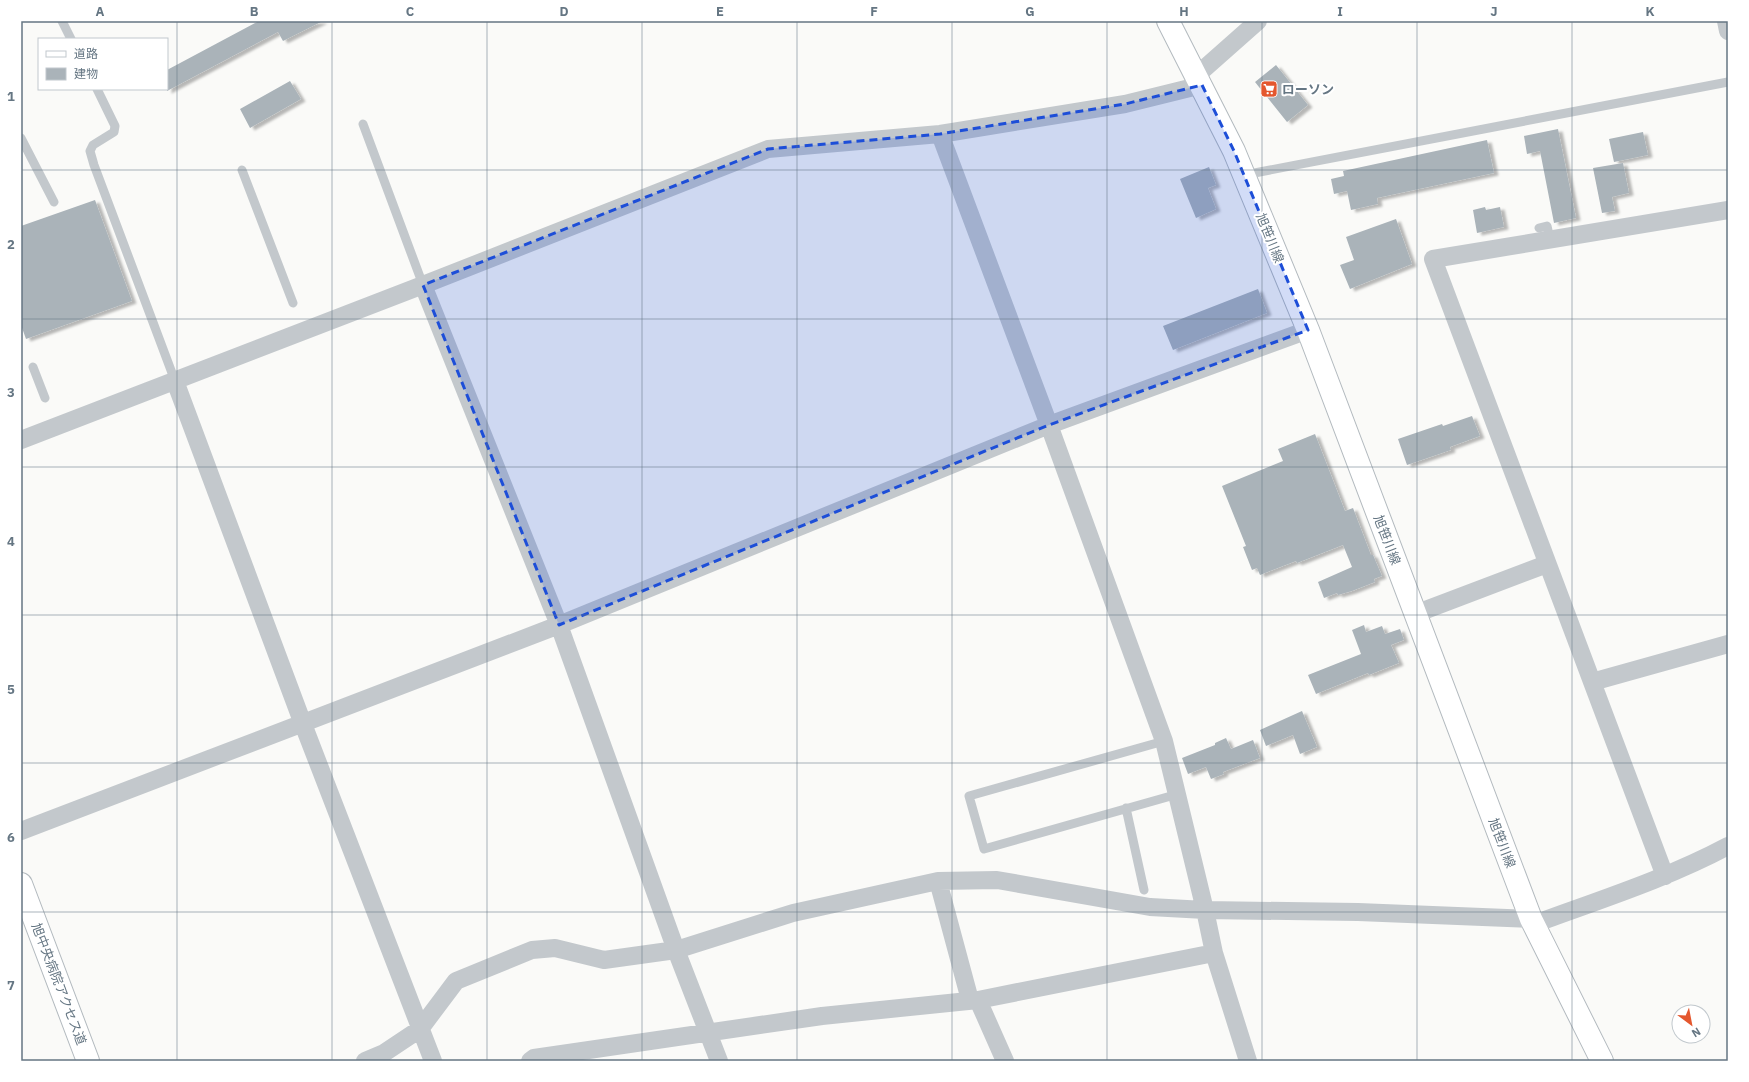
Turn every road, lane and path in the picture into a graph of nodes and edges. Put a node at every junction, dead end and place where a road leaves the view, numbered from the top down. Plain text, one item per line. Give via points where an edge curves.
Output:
1 (62, 21) edge
2 (1168, 21) edge
3 (1258, 21) edge
4 (1726, 21) edge
5 (1728, 31) edge
6 (70, 38) edge
7 (1199, 80) junction
8 (1728, 82) edge
9 (97, 90) edge
10 (363, 124) dead end
11 (940, 134) junction
12 (21, 138) edge
13 (242, 170) dead end
14 (1244, 175) junction
15 (54, 202) dead end
16 (1728, 210) edge
17 (423, 285) junction
18 (293, 303) dead end
19 (1308, 330) junction
20 (33, 367) dead end
21 (175, 381) junction
22 (45, 398) dead end
23 (1049, 425) junction
24 (21, 440) edge
25 (1547, 564) junction
26 (1415, 614) junction
27 (559, 625) junction
28 (1728, 644) edge
29 (1592, 682) junction
30 (302, 724) junction
31 (1164, 741) junction
32 (1178, 794) junction
33 (1126, 808) junction
34 (21, 831) edge
35 (1728, 846) edge
36 (1664, 876) junction
37 (938, 881) junction
38 (21, 884) edge
39 (1144, 890) dead end
40 (1205, 910) junction
41 (1532, 922) junction
42 (676, 950) junction
43 (1214, 953) junction
44 (974, 1000) junction
45 (420, 1029) junction
46 (708, 1034) junction
47 (88, 1061) edge
48 (365, 1061) edge
49 (433, 1061) edge
50 (530, 1061) edge
51 (719, 1061) edge
52 (1004, 1061) edge
53 (1248, 1061) edge
54 (1602, 1061) edge

1 - 6 lane
2 - 7 main road, 旭笹川線
3 - 7 street
4 - 5 street
7 - 11 street via 1125,104
7 - 14 main road, 旭笹川線
8 - 14 lane
9 - 21 lane via 115,126 114,132 93,145 90,151
10 - 17 lane
11 - 17 street via 768,149
11 - 23 street
12 - 15 lane
13 - 18 lane
14 - 19 main road, 旭笹川線
16 - 25 street via 1544,233 1433,259
17 - 21 street
17 - 27 street
19 - 23 street
19 - 26 main road, 旭笹川線
20 - 22 lane
21 - 24 street
21 - 30 street
23 - 27 street
23 - 31 street
25 - 26 street
25 - 29 street
26 - 41 main road, 旭笹川線
27 - 30 street
27 - 42 street
28 - 29 street
29 - 36 street
30 - 34 street
30 - 45 street
31 - 32 street
31 - 33 lane via 969,796 984,848
32 - 33 lane
32 - 40 street
33 - 39 lane
35 - 36 street via 1697,863
36 - 41 street
37 - 40 street via 997,880 1150,907
37 - 42 street via 793,913
37 - 44 street
38 - 47 main road, 旭中央病院アクセス道
40 - 41 street via 1358,912
40 - 43 street
41 - 54 main road, 旭笹川線
42 - 45 street via 604,960 555,948 532,950 456,982
42 - 46 street
43 - 44 street
43 - 53 street
44 - 46 street via 822,1016
44 - 52 street
45 - 48 street via 384,1053
45 - 49 street
46 - 50 street via 534,1058
46 - 51 street

